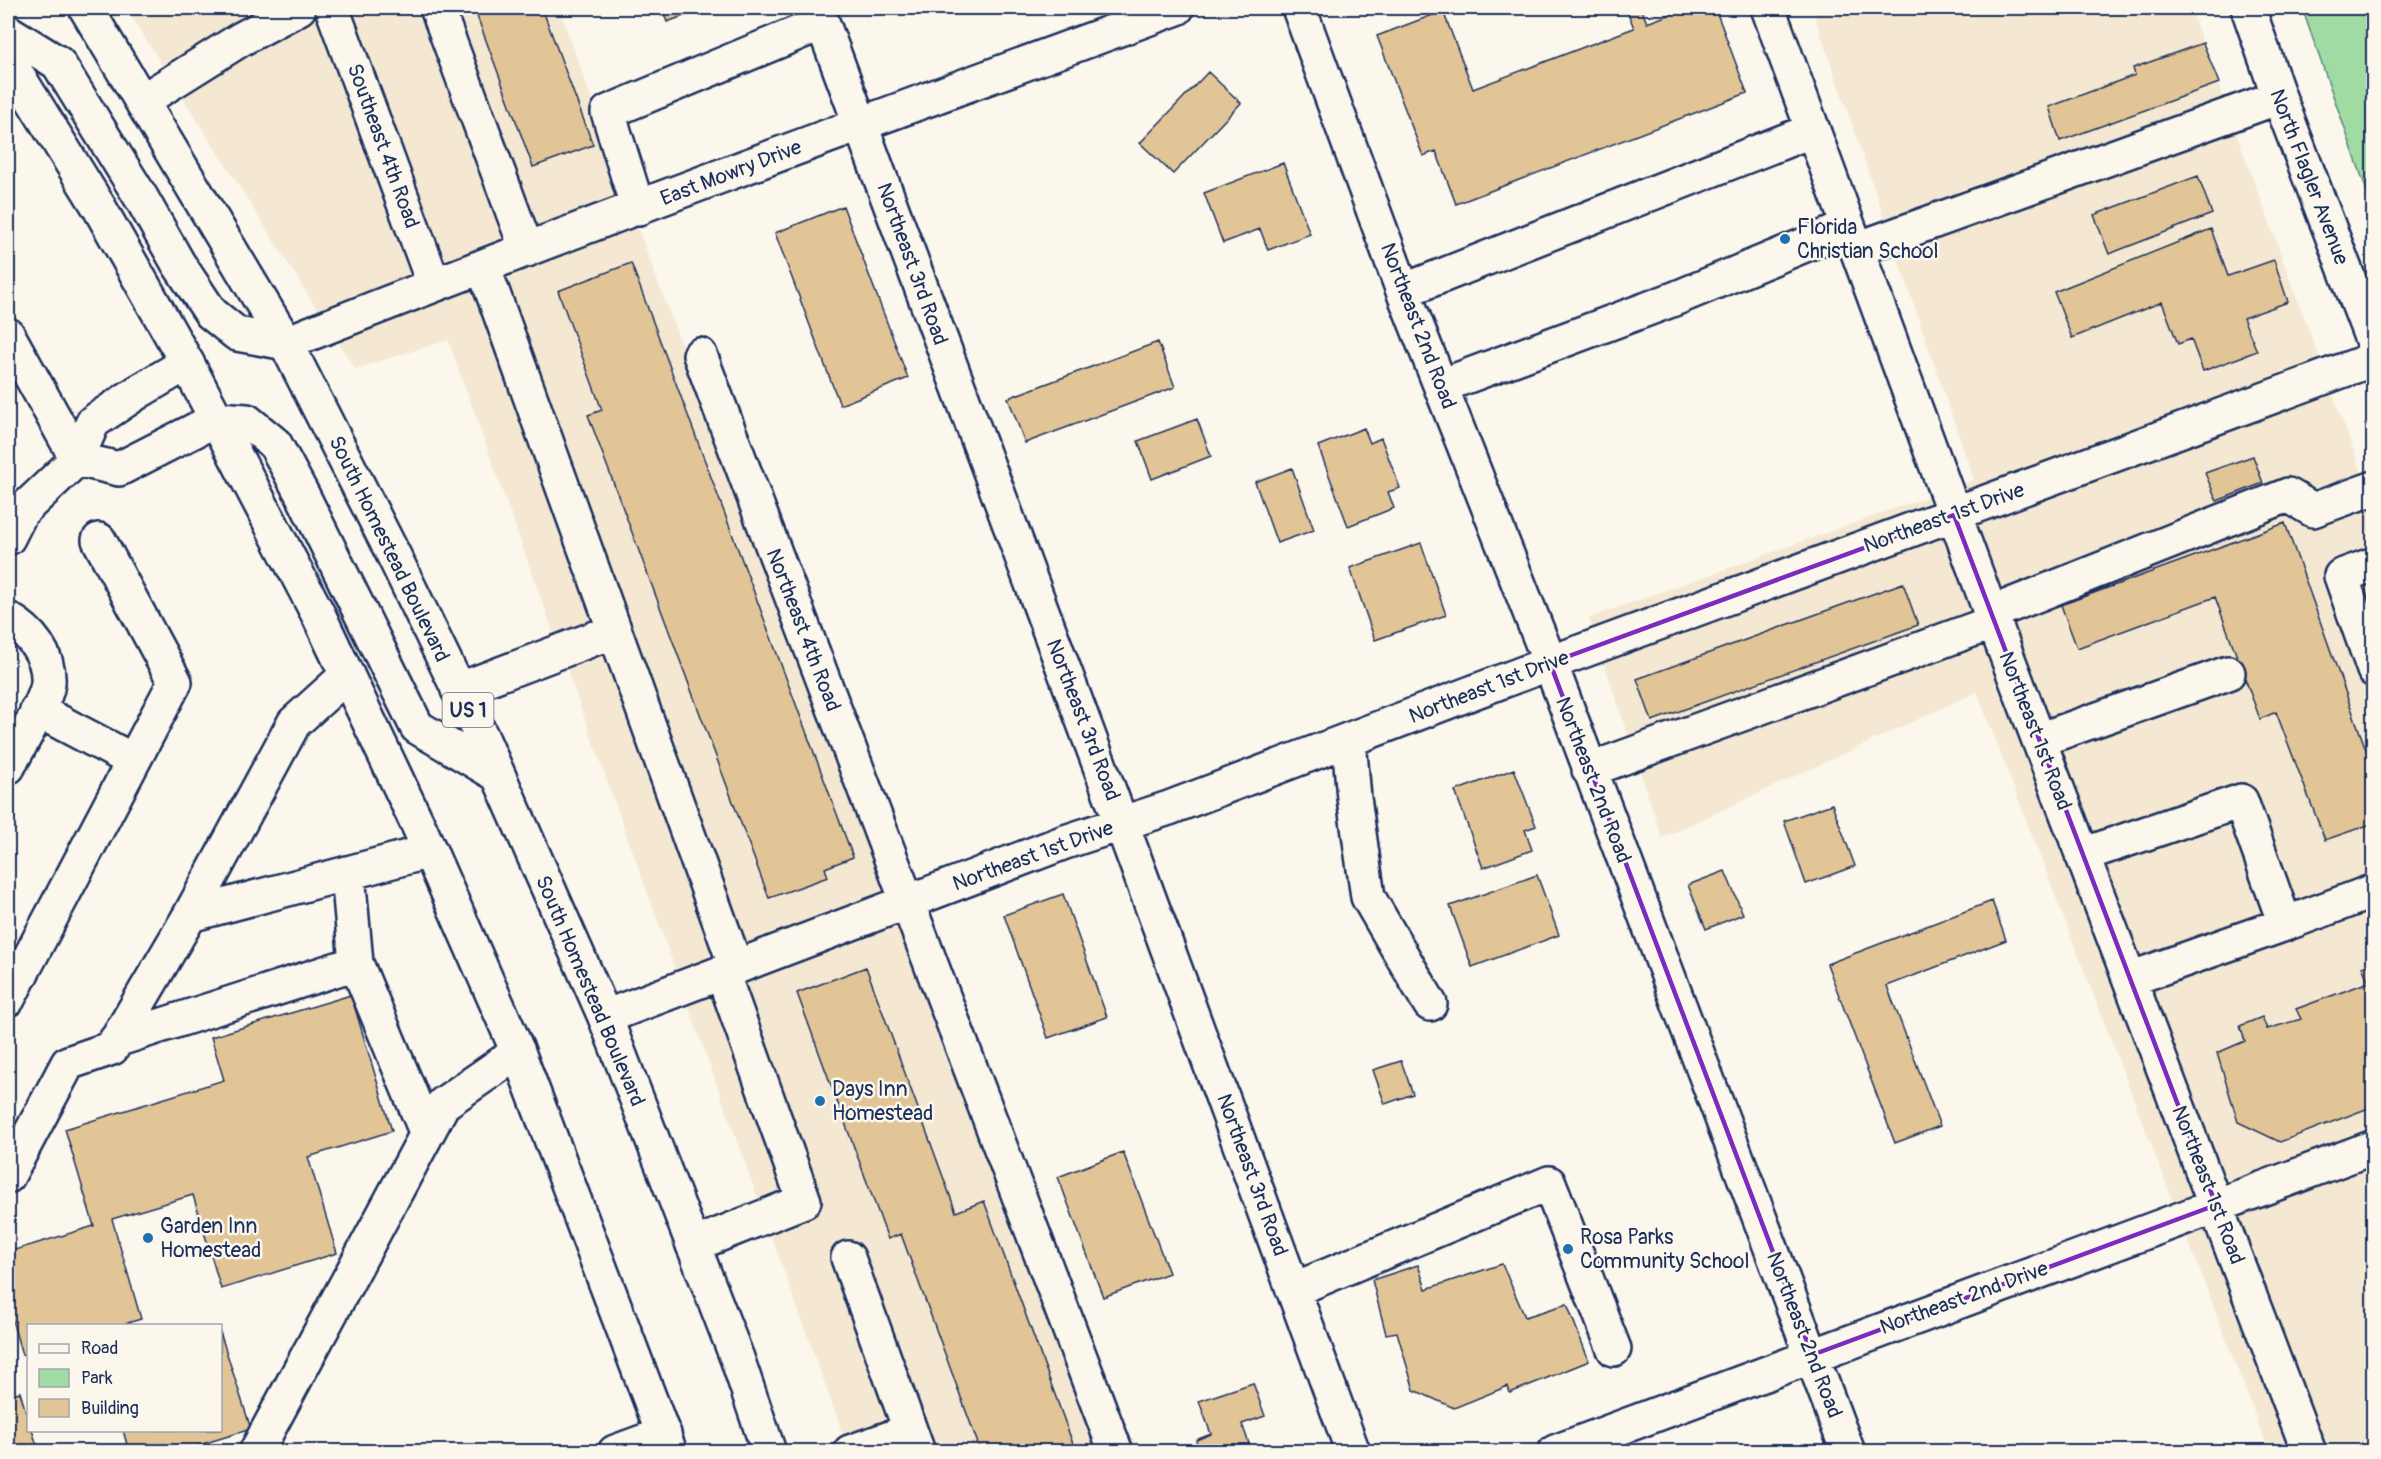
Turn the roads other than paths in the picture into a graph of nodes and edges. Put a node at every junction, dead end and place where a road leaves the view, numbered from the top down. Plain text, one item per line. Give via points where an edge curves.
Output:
1 (86, 8) edge
2 (299, 8) edge
3 (332, 8) edge
4 (437, 8) edge
5 (1177, 8) edge
6 (1299, 8) edge
7 (1768, 8) edge
8 (2248, 8) edge
9 (820, 15) edge
10 (8, 32) edge
11 (8, 60) edge
12 (2279, 97) junction
13 (142, 101) junction
14 (860, 123) junction
15 (1813, 130) junction
16 (638, 208) junction
17 (1853, 238) junction
18 (526, 250) junction
19 (483, 266) junction
20 (434, 285) junction
21 (1403, 291) junction
22 (8, 335) edge
23 (286, 343) junction
24 (2373, 345) edge
25 (700, 355) dead end
26 (2373, 359) edge
27 (187, 363) junction
28 (1441, 386) junction
29 (217, 419) junction
30 (77, 459) junction
31 (2373, 488) edge
32 (1954, 515) junction
33 (8, 538) edge
34 (99, 540) dead end
35 (2373, 564) edge
36 (1992, 618) junction
37 (8, 619) edge
38 (614, 631) junction
39 (1550, 663) junction
40 (2373, 670) edge
41 (2228, 674) dead end
42 (347, 675) junction
43 (458, 690) junction
44 (37, 710) junction
45 (2039, 740) junction
46 (1349, 741) junction
47 (132, 760) junction
48 (8, 767) edge
49 (1589, 770) junction
50 (498, 775) junction
51 (1122, 824) junction
52 (430, 851) junction
53 (2082, 855) junction
54 (348, 874) junction
55 (2373, 891) edge
56 (907, 904) junction
57 (190, 915) junction
58 (2285, 924) junction
59 (356, 963) junction
60 (729, 969) junction
61 (2130, 980) junction
62 (8, 999) edge
63 (1430, 1004) dead end
64 (605, 1017) junction
65 (116, 1040) junction
66 (518, 1052) junction
67 (428, 1134) junction
68 (2373, 1147) edge
69 (8, 1176) edge
70 (2216, 1205) junction
71 (693, 1245) junction
72 (848, 1258) dead end
73 (1293, 1290) junction
74 (1614, 1349) dead end
75 (1812, 1354) junction
76 (1631, 1438) edge
77 (914, 1441) edge
78 (667, 1443) edge
79 (256, 1452) edge
80 (615, 1452) edge
81 (769, 1452) edge
82 (850, 1452) edge
83 (1116, 1452) edge
84 (1353, 1452) edge
85 (1555, 1452) edge
86 (1848, 1452) edge
87 (2308, 1452) edge

1 - 13 main road, South Homestead Boulevard / US 1
2 - 13 main road
3 - 20 main road, Southeast 4th Road
4 - 18 main road
5 - 14 main road, East Mowry Drive
6 - 21 main road, Northeast 2nd Road
7 - 15 main road, Northeast 1st Road
8 - 12 main road, North Flagler Avenue
9 - 14 main road, Northeast 3rd Road
9 - 16 main road via 608,112
10 - 23 main road via 58,63 211,313 237,334
11 - 27 main road via 99,207
12 - 17 main road
12 - 24 main road, North Flagler Avenue
13 - 23 main road, South Homestead Boulevard / US 1
14 - 16 main road, East Mowry Drive
14 - 51 main road, Northeast 3rd Road
15 - 17 main road, Northeast 1st Road
15 - 21 main road
16 - 18 main road, East Mowry Drive
17 - 28 main road via 1674,299
17 - 32 main road, Northeast 1st Road
18 - 19 main road, East Mowry Drive
19 - 20 main road, East Mowry Drive
19 - 38 main road
20 - 23 main road, East Mowry Drive
21 - 28 main road, Northeast 2nd Road
22 - 30 main road
23 - 43 main road, South Homestead Boulevard / US 1
25 - 56 main road, Northeast 4th Road
26 - 32 main road, Northeast 1st Drive
27 - 29 main road
27 - 30 main road via 93,422
28 - 39 main road, Northeast 2nd Road
29 - 30 main road via 119,469
29 - 42 main road
29 - 50 main road via 247,421 275,444 417,727
30 - 33 main road via 21,512
31 - 36 main road via 2313,510 2288,495
32 - 36 main road, Northeast 1st Road
32 - 39 main road, Northeast 1st Drive
34 - 47 main road via 175,682
35 - 40 main road via 2341,576
36 - 45 main road, Northeast 1st Road
36 - 49 main road
37 - 44 main road via 37,644 46,663 48,684
38 - 43 main road
38 - 60 main road
39 - 46 main road, Northeast 1st Drive
39 - 49 main road, Northeast 2nd Road
41 - 45 main road
42 - 52 main road
42 - 57 main road via 294,723
43 - 50 main road, South Homestead Boulevard / US 1
44 - 47 main road
44 - 48 main road
45 - 53 main road, Northeast 1st Road
46 - 51 main road, Northeast 1st Drive
46 - 63 main road via 1368,897
47 - 62 main road
49 - 75 main road, Northeast 2nd Road
50 - 64 main road, South Homestead Boulevard / US 1
51 - 56 main road, Northeast 1st Drive via 1065,842
51 - 73 main road, Northeast 3rd Road
52 - 54 main road
52 - 66 main road
53 - 58 main road via 2241,801
53 - 61 main road, Northeast 1st Road
54 - 57 main road
54 - 59 main road
55 - 58 main road
56 - 60 main road, Northeast 1st Drive
56 - 83 main road, Northeast 4th Road
57 - 65 main road
58 - 61 main road
59 - 65 main road
59 - 67 main road
60 - 64 main road, Northeast 1st Drive
60 - 71 main road via 804,1201
61 - 70 main road, Northeast 1st Road
64 - 71 main road, South Homestead Boulevard / US 1
65 - 69 main road via 112,1048 68,1063
66 - 67 main road via 443,1104
66 - 78 main road
67 - 79 main road
68 - 70 main road, Northeast 2nd Drive
70 - 75 main road, Northeast 2nd Drive
70 - 87 main road, Northeast 1st Road
71 - 81 main road, South Homestead Boulevard / US 1
72 - 77 main road
73 - 74 main road via 1549,1183
73 - 84 main road, Northeast 3rd Road
75 - 76 main road, Northeast 2nd Drive
75 - 86 main road, Northeast 2nd Road
76 - 85 main road, Northeast 2nd Drive
77 - 82 main road
78 - 80 main road

